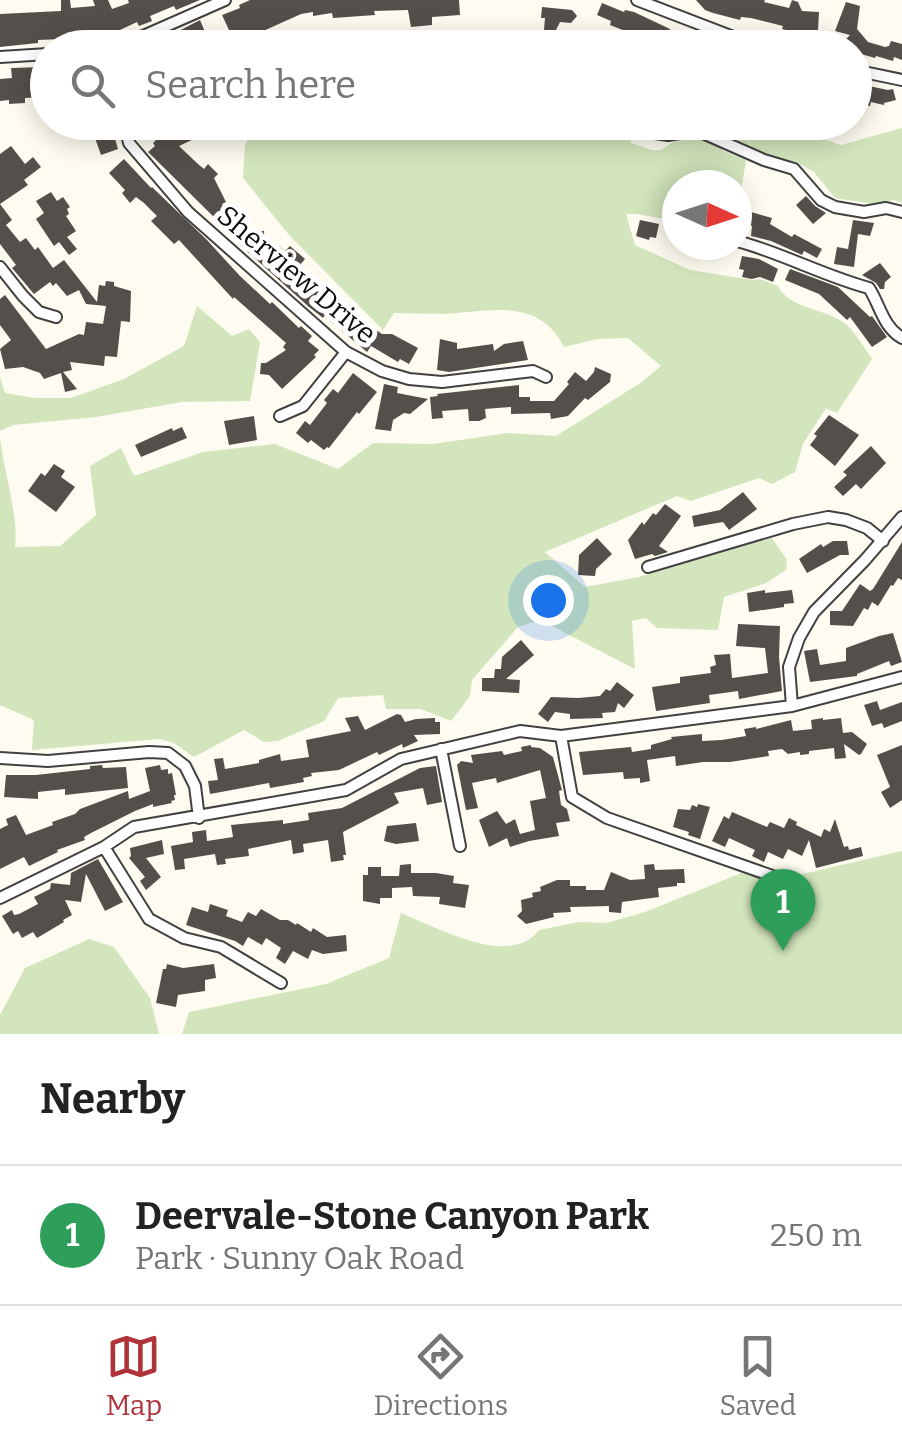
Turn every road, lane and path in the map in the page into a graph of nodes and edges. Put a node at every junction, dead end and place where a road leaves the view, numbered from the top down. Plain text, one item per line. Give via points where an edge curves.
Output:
1 (225, 0) edge
2 (638, 0) edge
3 (157, 30) edge
4 (716, 30) edge
5 (30, 55) edge
6 (0, 57) edge
7 (872, 74) edge
8 (902, 80) edge
9 (128, 140) edge
10 (719, 140) edge
11 (902, 212) edge
12 (752, 245) edge
13 (0, 266) edge
14 (56, 317) dead end
15 (902, 338) edge
16 (346, 352) junction
17 (546, 377) dead end
18 (280, 416) dead end
19 (902, 517) edge
20 (883, 541) junction
21 (648, 568) dead end
22 (902, 678) edge
23 (792, 706) junction
24 (561, 736) junction
25 (442, 749) junction
26 (0, 758) edge
27 (199, 818) junction
28 (460, 846) dead end
29 (104, 847) junction
30 (784, 880) dead end
31 (0, 898) edge
32 (282, 983) dead end

1 - 3 street
2 - 4 street
5 - 6 street
7 - 8 street
9 - 16 street, Sherview Drive via 188,212
10 - 11 street via 794,170 825,203
12 - 15 street via 869,288 887,326
13 - 14 street via 38,312
16 - 17 street, Sherview Drive via 408,379 442,382 532,371
16 - 18 street via 303,406
19 - 20 street
20 - 21 street via 867,528 828,517
20 - 23 street via 814,612 799,638 790,667
22 - 23 street
23 - 24 street
24 - 25 street via 520,730
24 - 30 street via 572,797 606,818
25 - 27 street via 401,758 346,790
25 - 28 street
26 - 27 street via 48,762 168,754 185,766 195,786
27 - 29 street via 134,828
29 - 31 street
29 - 32 street via 149,919 220,947

